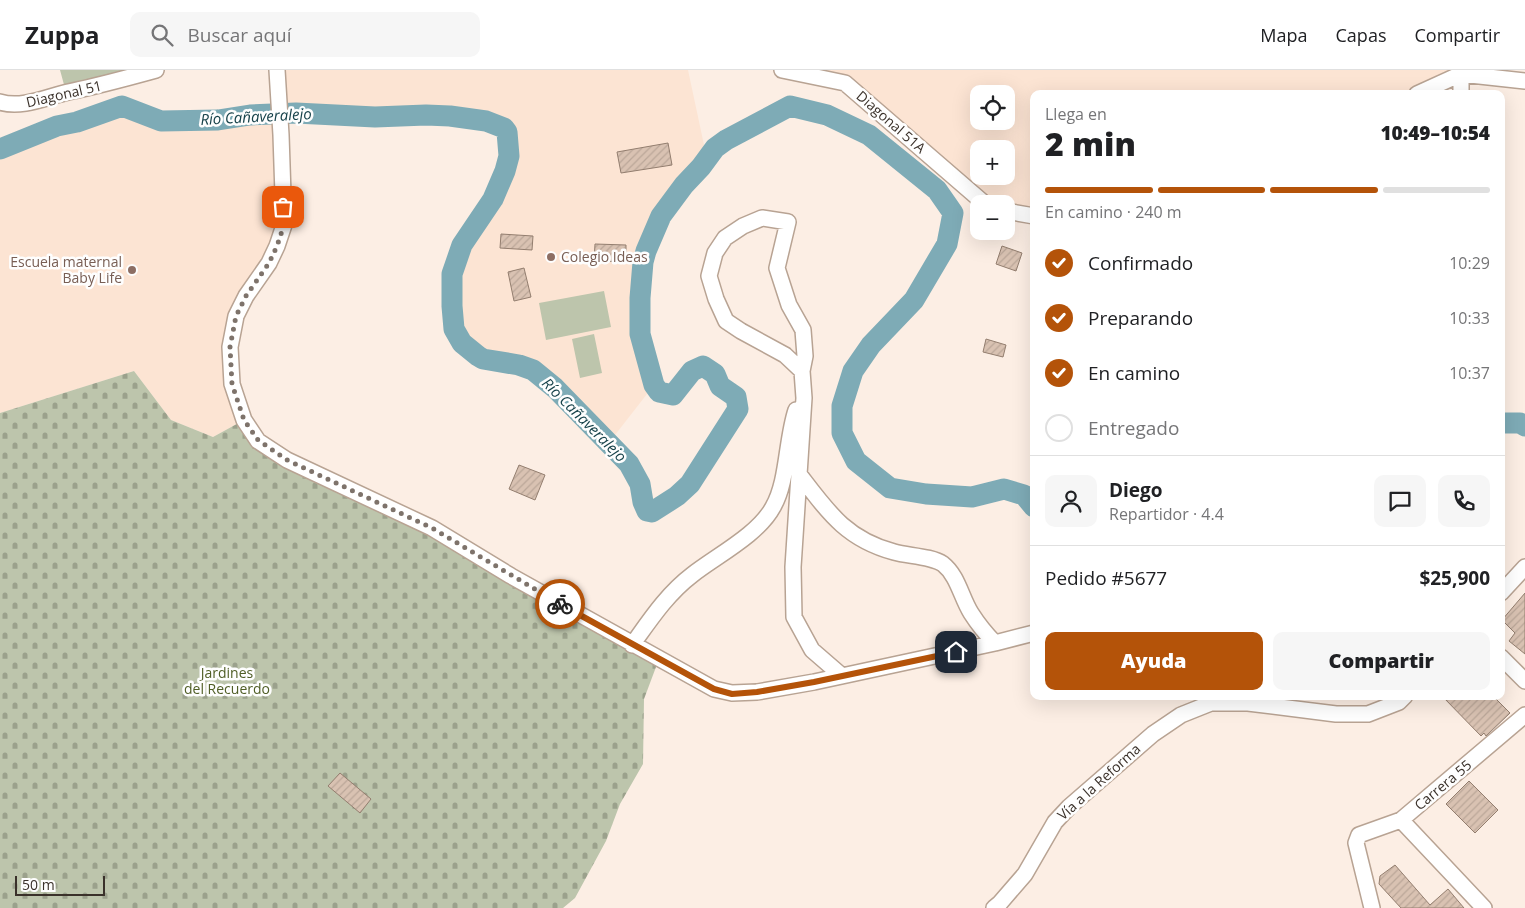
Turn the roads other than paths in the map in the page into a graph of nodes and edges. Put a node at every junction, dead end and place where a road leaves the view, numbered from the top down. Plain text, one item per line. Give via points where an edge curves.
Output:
1 (782, 70) edge
2 (152, 71) edge
3 (1461, 74) junction
4 (277, 78) edge
5 (1525, 81) edge
6 (1426, 90) edge
7 (1461, 90) edge
8 (0, 102) edge
9 (975, 195) edge
10 (1015, 213) edge
11 (1030, 215) edge
12 (802, 371) junction
13 (804, 398) junction
14 (799, 474) junction
15 (1525, 567) edge
16 (1505, 589) edge
17 (1030, 634) edge
18 (995, 644) junction
19 (632, 645) junction
20 (1505, 661) edge
21 (842, 676) junction
22 (1525, 681) edge
23 (1401, 700) edge
24 (1525, 715) edge
25 (1401, 820) junction
26 (994, 908) edge
27 (1372, 908) edge
28 (1484, 908) edge

1 - 9 street, Diagonal 51A via 845,83
2 - 8 street, Diagonal 51 via 14,106
3 - 5 street
3 - 6 street
3 - 7 street
4 - 19 street via 284,225 269,263 236,316 230,347 232,384 244,420 258,440 287,460 432,528
10 - 11 street
12 - 12 street via 805,356 803,330 789,305 777,268 788,222 762,218 725,238 715,253 709,276 726,321 785,355
12 - 13 street
13 - 14 street
13 - 19 street via 798,404 794,418 774,507 763,520 691,576 663,603
14 - 18 street via 828,513 851,533 873,546 940,562 950,570 971,613
14 - 21 street via 793,567 794,617 812,650
15 - 16 street
17 - 18 street
18 - 21 street
19 - 21 street via 714,689 732,694
20 - 22 street
23 - 26 street, Vía a la Reforma via 1368,714 1336,714 1248,703 1212,703 1181,715 1152,734 1069,807 1055,822 1025,874
24 - 25 street, Carrera 55
25 - 27 street, Carrera 55 via 1359,835 1356,842
25 - 28 street

